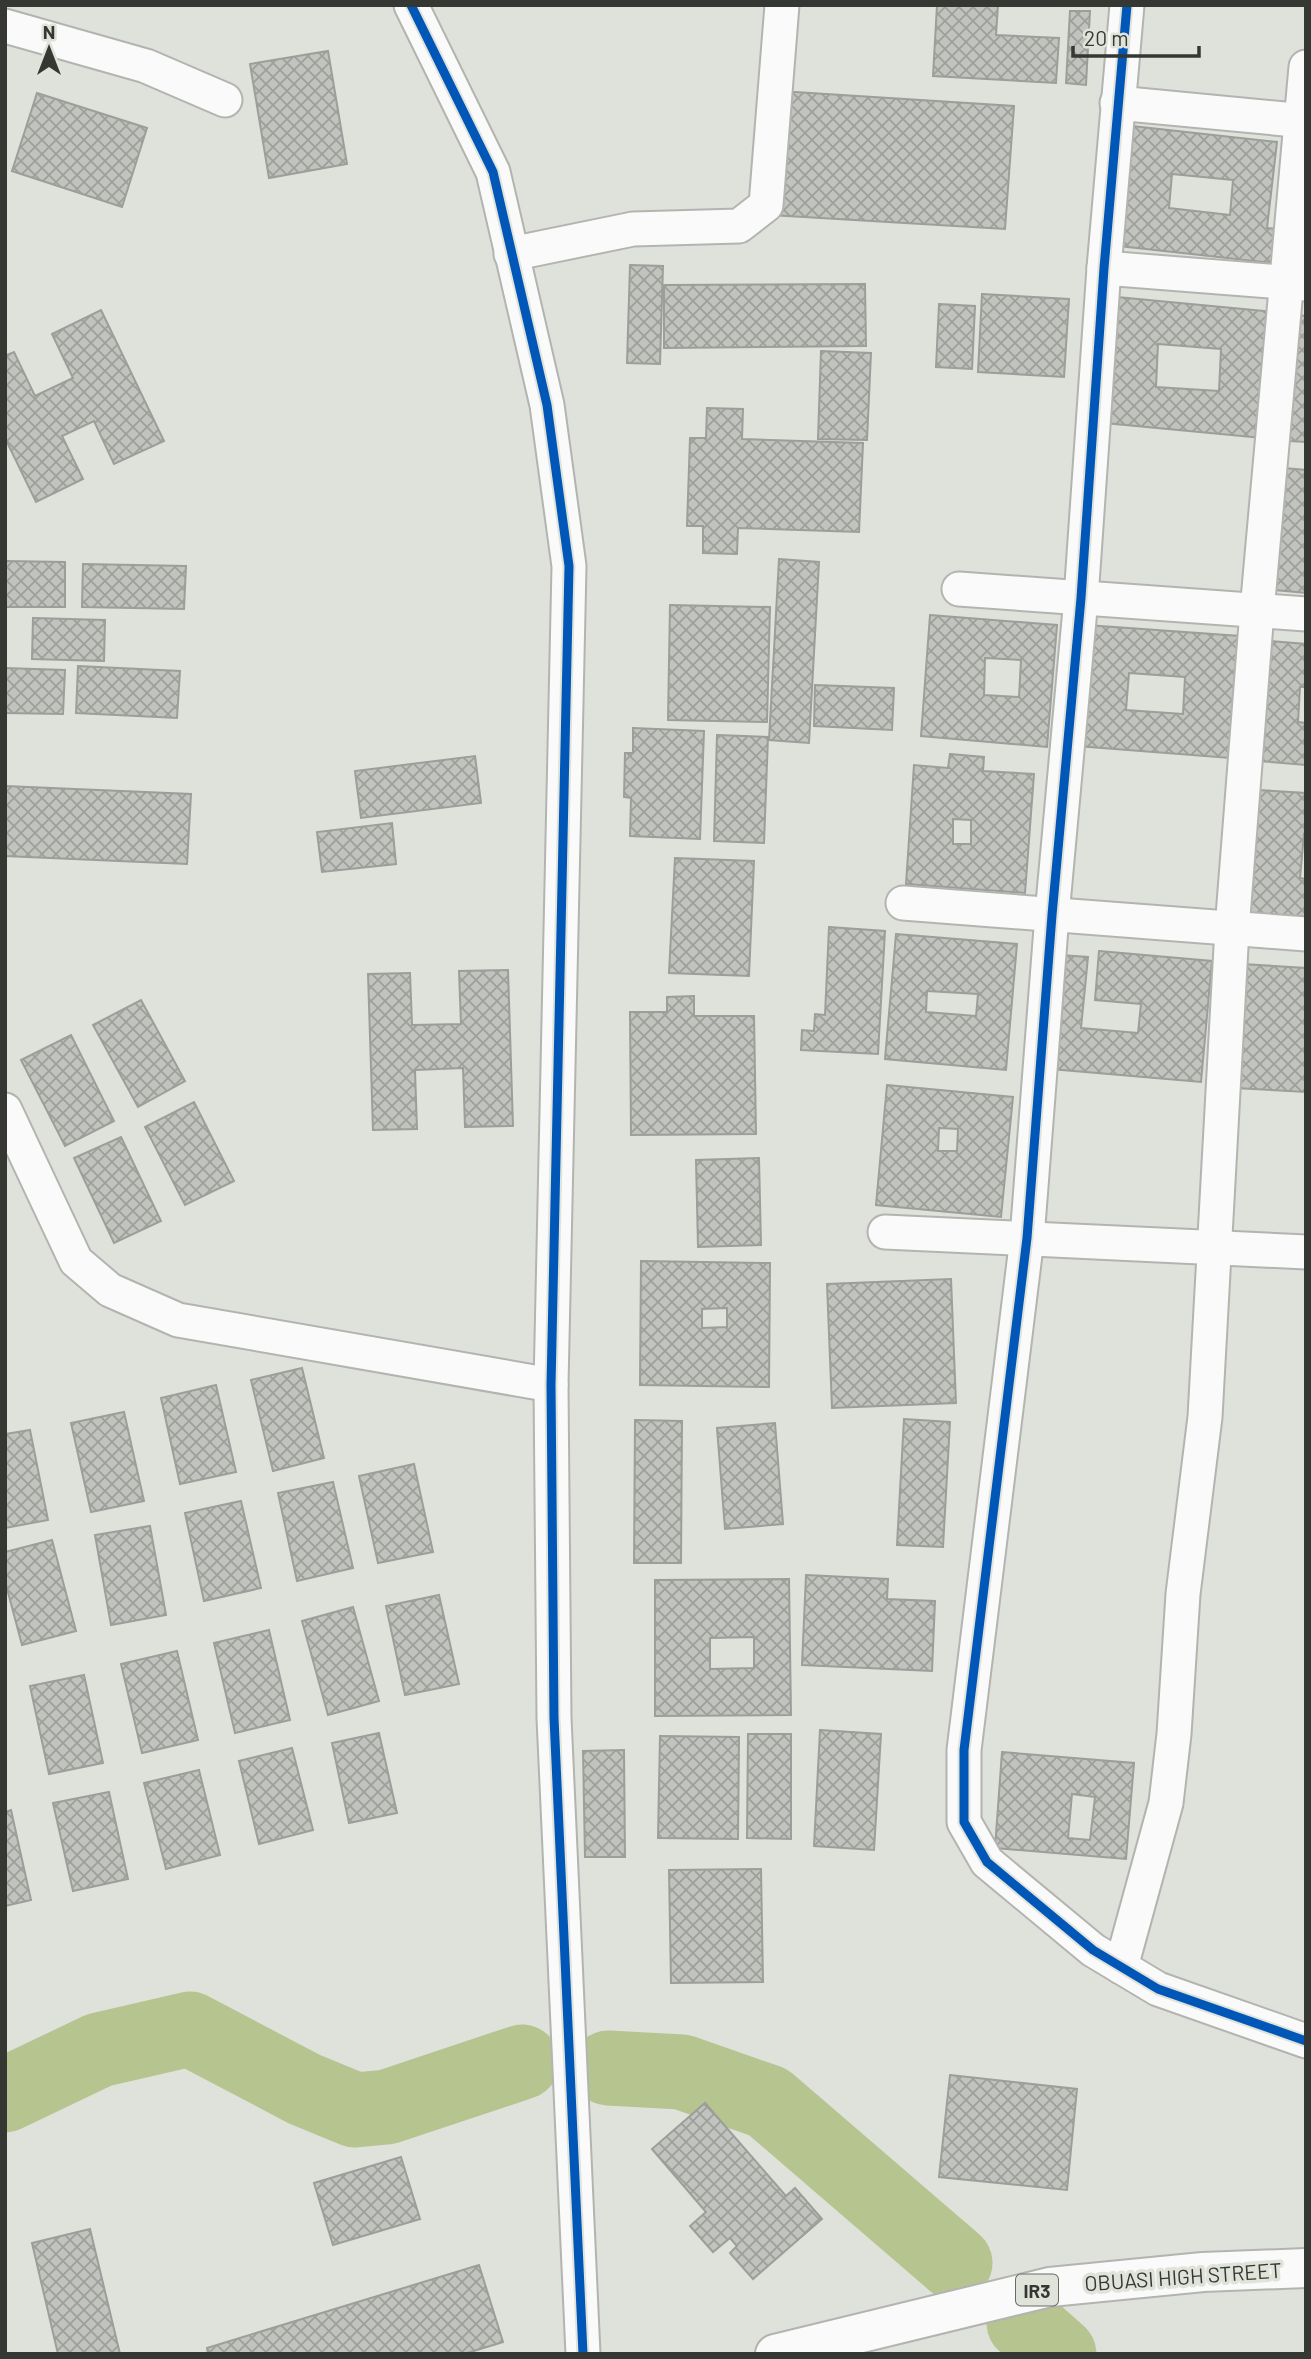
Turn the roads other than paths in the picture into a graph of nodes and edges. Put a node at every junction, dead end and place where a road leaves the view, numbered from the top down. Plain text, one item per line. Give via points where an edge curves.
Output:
1 (411, 5) edge
2 (782, 5) edge
3 (1127, 5) edge
4 (5, 26) edge
5 (1306, 67) edge
6 (225, 100) dead end
7 (1117, 103) junction
8 (1303, 121) edge
9 (511, 254) junction
10 (1104, 268) junction
11 (1296, 283) edge
12 (959, 589) dead end
13 (1082, 598) junction
14 (1257, 611) junction
15 (1306, 614) edge
16 (903, 903) dead end
17 (1052, 915) junction
18 (1233, 929) junction
19 (1306, 934) edge
20 (5, 1110) edge
21 (885, 1232) dead end
22 (1027, 1238) junction
23 (1214, 1246) junction
24 (1306, 1252) edge
25 (551, 1385) junction
26 (1121, 1967) junction
27 (1306, 2041) edge
28 (1306, 2268) edge
29 (583, 2354) edge
30 (775, 2354) edge

1 - 9 street via 493,172
2 - 9 street via 766,205 738,226 633,229
3 - 7 street
4 - 6 street via 146,66
5 - 8 street
7 - 8 street
7 - 10 street
8 - 11 street
9 - 25 street via 547,405 569,566
10 - 11 street
10 - 13 street
11 - 14 street
12 - 13 street
13 - 14 street
13 - 17 street
14 - 15 street
14 - 18 street
16 - 17 street
17 - 18 street
17 - 22 street
18 - 19 street
18 - 23 street
20 - 25 street via 76,1261 110,1290 178,1320
21 - 22 street
22 - 23 street
22 - 26 street via 964,1750 964,1822 986,1862 1093,1950
23 - 24 street
23 - 26 street via 1205,1417 1183,1594 1166,1803
25 - 29 street via 554,1718
26 - 27 street via 1158,1989
28 - 30 main road, OBUASI HIGH STREET / IR3 via 1203,2272 1050,2287

